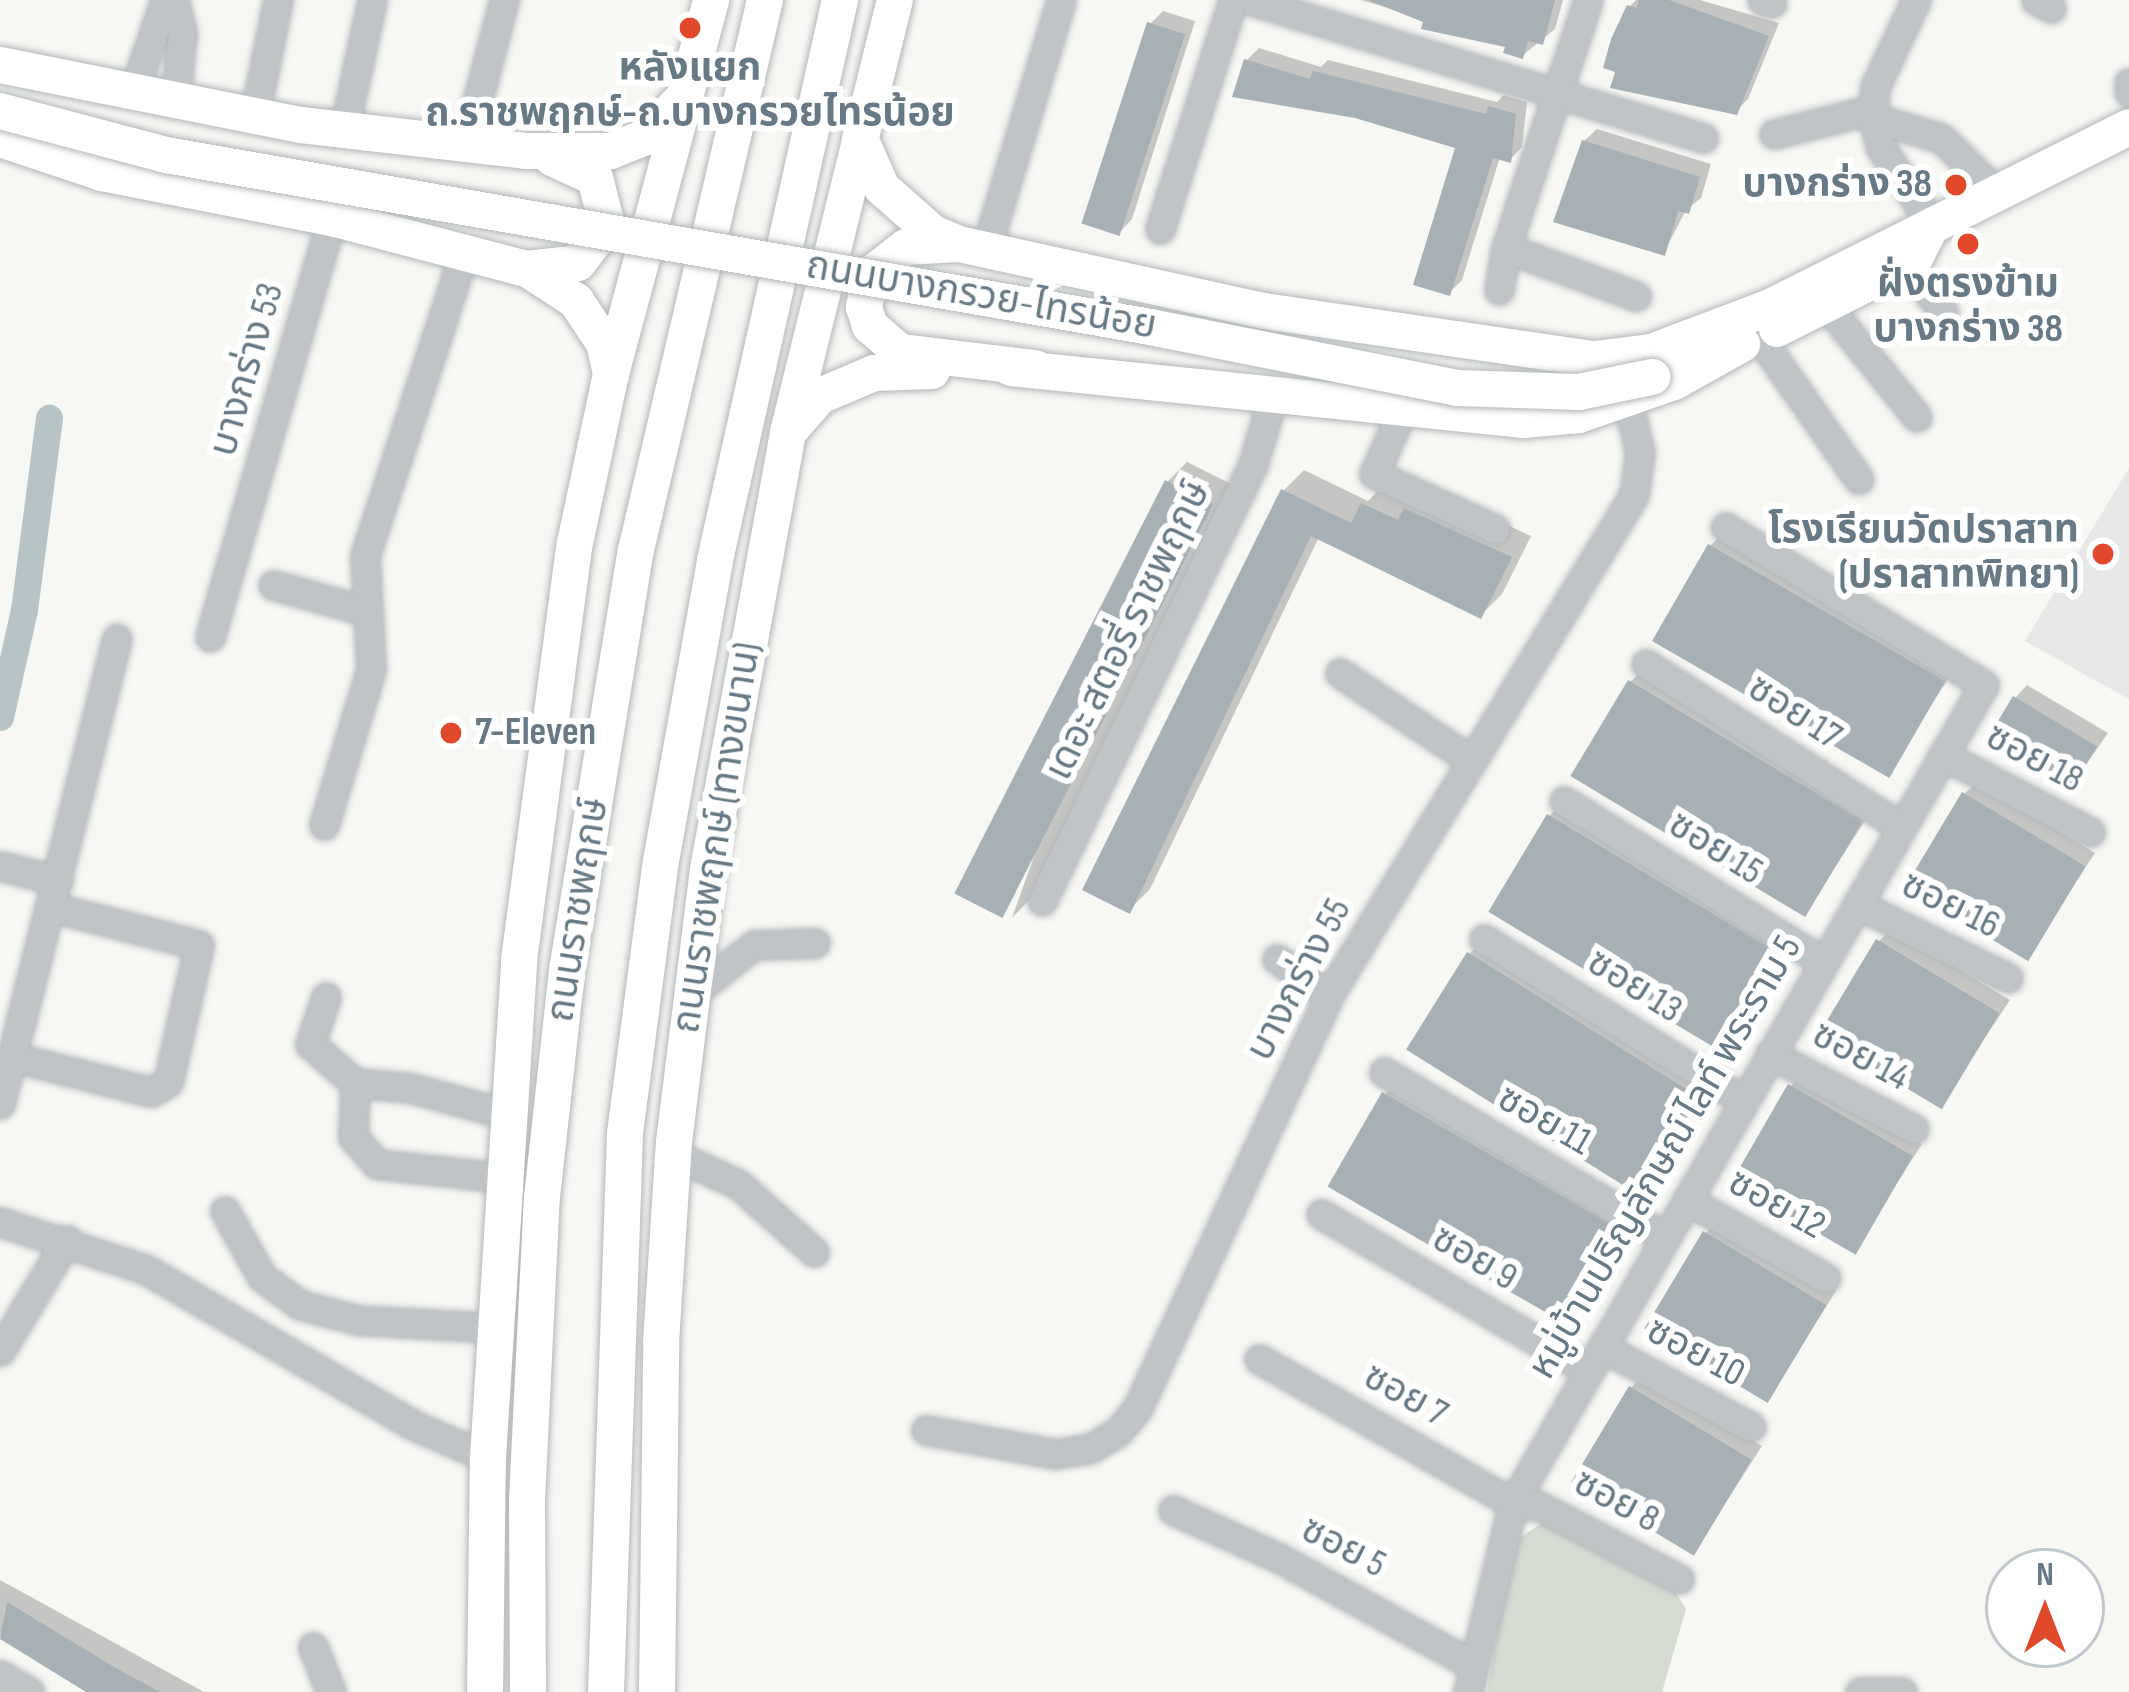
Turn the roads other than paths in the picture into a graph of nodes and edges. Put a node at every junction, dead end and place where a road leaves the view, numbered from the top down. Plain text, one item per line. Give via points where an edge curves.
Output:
1 (165, 0) edge
2 (174, 0) edge
3 (278, 0) edge
4 (372, 0) edge
5 (504, 0) edge
6 (711, 0) edge
7 (765, 0) edge
8 (840, 0) edge
9 (896, 0) edge
10 (1061, 0) edge
11 (1232, 0) edge
12 (1249, 0) edge
13 (1588, 0) edge
14 (1916, 0) edge
15 (135, 88) junction
16 (1, 92) edge
17 (687, 92) junction
18 (1559, 94) junction
19 (176, 96) junction
20 (1874, 113) junction
21 (255, 114) junction
22 (2129, 127) edge
23 (344, 130) junction
24 (1774, 134) dead end
25 (860, 138) junction
26 (1704, 138) dead end
27 (0, 139) edge
28 (465, 148) junction
29 (525, 152) junction
30 (2000, 196) junction
31 (332, 218) junction
32 (1160, 229) dead end
33 (1923, 243) junction
34 (973, 247) junction
35 (1506, 248) junction
36 (465, 250) junction
37 (526, 269) junction
38 (1499, 290) dead end
39 (1636, 296) dead end
40 (1780, 302) junction
41 (1827, 306) junction
42 (1943, 311) dead end
43 (1750, 340) junction
44 (1035, 368) junction
45 (610, 374) junction
46 (1642, 380) junction
47 (1275, 390) junction
48 (1404, 407) junction
49 (1917, 417) dead end
50 (788, 432) junction
51 (1859, 480) dead end
52 (1725, 527) dead end
53 (1495, 529) dead end
54 (273, 585) dead end
55 (367, 611) junction
56 (210, 637) dead end
57 (117, 638) dead end
58 (1646, 664) dead end
59 (1340, 674) dead end
60 (1943, 755) junction
61 (1469, 759) junction
62 (1564, 801) dead end
63 (324, 825) dead end
64 (1901, 827) junction
65 (2090, 832) dead end
66 (662, 860) junction
67 (0, 866) edge
68 (55, 894) junction
69 (1042, 901) dead end
70 (1857, 904) junction
71 (1484, 939) dead end
72 (815, 943) dead end
73 (1277, 958) dead end
74 (1824, 962) junction
75 (567, 970) junction
76 (2008, 978) dead end
77 (693, 993) junction
78 (1329, 995) junction
79 (326, 997) dead end
80 (1770, 1054) junction
81 (12, 1057) junction
82 (1384, 1072) dead end
83 (355, 1083) junction
84 (1744, 1101) junction
85 (0, 1104) edge
86 (506, 1114) junction
87 (1914, 1130) dead end
88 (674, 1149) junction
89 (504, 1187) junction
90 (1687, 1200) junction
91 (225, 1211) dead end
92 (1321, 1214) dead end
93 (0, 1222) edge
94 (1665, 1237) junction
95 (68, 1240) junction
96 (814, 1252) dead end
97 (1826, 1278) dead end
98 (496, 1328) junction
99 (0, 1351) edge
100 (1259, 1359) dead end
101 (1595, 1359) junction
102 (1751, 1426) dead end
103 (926, 1430) dead end
104 (488, 1458) junction
105 (1513, 1504) junction
106 (1173, 1510) dead end
107 (1679, 1579) dead end
108 (313, 1647) dead end
109 (0, 1675) edge
110 (1469, 1678) edge
111 (29, 1692) edge
112 (331, 1692) edge
113 (485, 1692) edge
114 (528, 1692) edge
115 (606, 1692) edge
116 (657, 1692) edge
117 (1860, 1692) edge
118 (1902, 1692) edge

1 - 15 street
2 - 19 street via 182,33
3 - 21 street
4 - 23 street
5 - 28 street
6 - 17 main road
7 - 75 main road, ถนนราชพฤกษ์ via 636,550
8 - 66 main road, ถนนราชพฤกษ์ via 715,560
9 - 25 main road, ถนนราชพฤกษ์ (ทางขนาน)
10 - 34 street
11 - 32 street
12 - 18 street
13 - 18 street
14 - 20 street via 1875,87
15 - 16 main road
15 - 19 main road
16 - 46 main road, ถนนบางกรวย-ไทรน้อย, bridge via 166,155 1457,388 1579,392
17 - 29 main road via 646,137 611,151
17 - 45 main road
18 - 26 street
18 - 35 street
19 - 21 main road
20 - 24 street
20 - 30 street via 1941,138
20 - 33 street
21 - 23 main road
22 - 30 main road, ถนนบางกรวย-ไทรน้อย
23 - 28 main road
25 - 34 main road via 882,188 933,233
25 - 50 main road, ถนนราชพฤกษ์ (ทางขนาน)
27 - 31 main road via 102,173
28 - 29 main road
29 - 37 main road via 595,178 607,225 578,263
30 - 33 main road, ถนนบางกรวย-ไทรน้อย
31 - 36 main road
31 - 56 street, บางกร่าง 53
33 - 40 main road, ถนนบางกรวย-ไทรน้อย via 1899,238
33 - 41 main road, ถนนบางกรวย-ไทรน้อย
33 - 42 street
34 - 40 main road via 1264,311 1595,359 1652,352
34 - 44 main road via 888,254 864,292 870,326 883,342 919,357
35 - 38 street
35 - 39 street
36 - 37 main road
36 - 55 street via 365,556
37 - 45 main road via 576,301 604,344
40 - 46 main road, ถนนบางกรวย-ไทรน้อย
41 - 43 main road, ถนนบางกรวย-ไทรน้อย
41 - 49 street
43 - 46 main road, ถนนบางกรวย-ไทรน้อย
43 - 51 street
44 - 47 main road
44 - 50 main road via 874,373 820,397
45 - 86 main road via 572,566
46 - 48 main road via 1579,416 1523,420
46 - 61 street, บางกร่าง 55 via 1634,495
47 - 48 main road
47 - 69 street, เดอะ สตอรี่ ราชพฤกษ์ via 1253,464
48 - 53 street via 1374,474
50 - 77 main road, ถนนราชพฤกษ์ (ทางขนาน)
52 - 60 street, หมู่บ้านปริญลักษณ์ ไลท์ พระราม 5 via 1984,685
54 - 55 street
55 - 63 street via 370,668
57 - 68 street
58 - 64 street, ซอย 17
59 - 61 street
60 - 64 street, หมู่บ้านปริญลักษณ์ ไลท์ พระราม 5
60 - 65 street, ซอย 18
61 - 78 street, บางกร่าง 55
62 - 74 street, ซอย 15
64 - 70 street, หมู่บ้านปริญลักษณ์ ไลท์ พระราม 5
66 - 88 main road
66 - 115 main road, ถนนราชพฤกษ์ via 626,1133
67 - 68 street
68 - 81 street
68 - 81 street via 199,945 168,1082 151,1092
70 - 74 street, หมู่บ้านปริญลักษณ์ ไลท์ พระราม 5
70 - 76 street, ซอย 16
71 - 84 street, ซอย 13
72 - 77 street via 754,946
73 - 78 street
74 - 80 street, หมู่บ้านปริญลักษณ์ ไลท์ พระราม 5
75 - 89 main road
75 - 114 main road, ถนนราชพฤกษ์ via 540,1218
77 - 88 main road, ถนนราชพฤกษ์ (ทางขนาน)
78 - 103 street, บางกร่าง 55 via 1138,1407 1118,1432 1055,1454
79 - 83 street via 310,1044
80 - 84 street, หมู่บ้านปริญลักษณ์ ไลท์ พระราม 5
80 - 87 street, ซอย 14
81 - 85 street
82 - 94 street, ซอย 11
83 - 86 street via 411,1088
83 - 89 street via 353,1137 377,1164
84 - 90 street, หมู่บ้านปริญลักษณ์ ไลท์ พระราม 5
86 - 89 main road
88 - 96 street via 738,1184
88 - 116 main road, ถนนราชพฤกษ์ (ทางขนาน) via 661,1342
89 - 98 main road
90 - 94 street, หมู่บ้านปริญลักษณ์ ไลท์ พระราม 5
90 - 97 street, ซอย 12
91 - 98 street via 262,1277 300,1305 358,1320
92 - 101 street, ซอย 9
93 - 95 street
94 - 101 street, หมู่บ้านปริญลักษณ์ ไลท์ พระราม 5
95 - 99 street
95 - 104 street via 145,1269 411,1424
98 - 104 main road
100 - 105 street, ซอย 7
101 - 102 street, ซอย 10
101 - 105 street, หมู่บ้านปริญลักษณ์ ไลท์ พระราม 5
104 - 113 main road
105 - 107 street, ซอย 8 via 1539,1506
105 - 110 street, หมู่บ้านปริญลักษณ์ ไลท์ พระราม 5
106 - 110 street, ซอย 5 via 1281,1559
108 - 112 street
109 - 111 street
117 - 118 street

